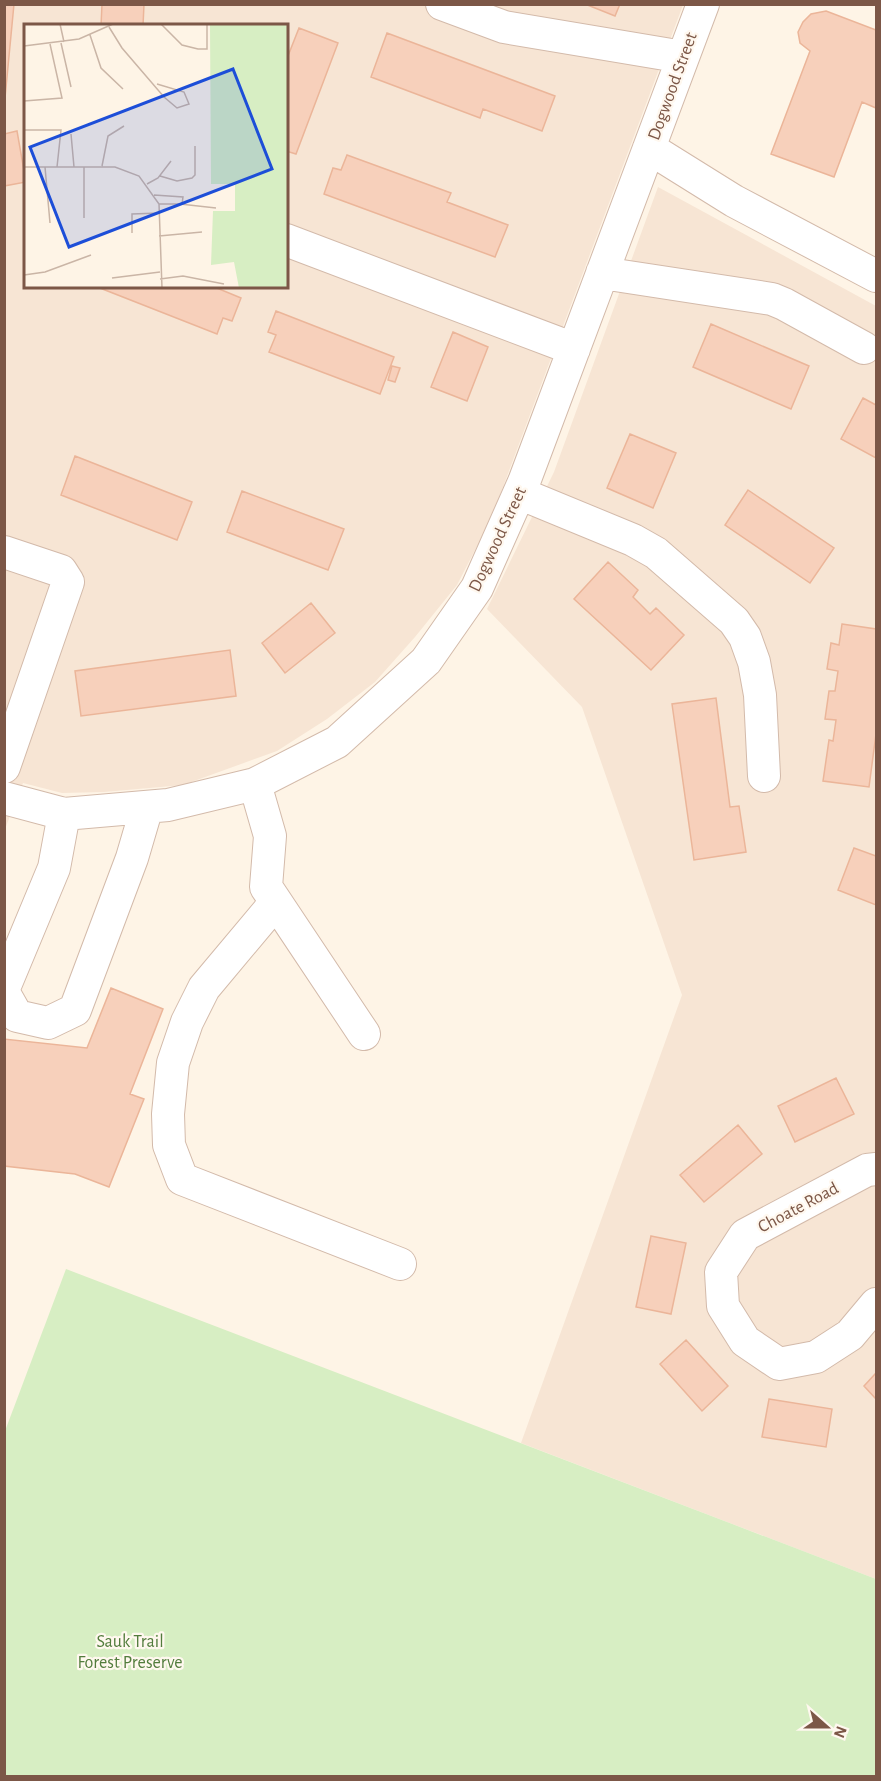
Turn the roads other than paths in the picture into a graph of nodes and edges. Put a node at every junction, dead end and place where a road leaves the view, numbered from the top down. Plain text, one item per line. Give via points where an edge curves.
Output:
1 (442, 4) edge
2 (703, 4) edge
3 (683, 57) junction
4 (649, 148) junction
5 (288, 241) edge
6 (602, 273) junction
7 (876, 276) edge
8 (864, 348) dead end
9 (574, 349) junction
10 (519, 493) junction
11 (4, 552) edge
12 (4, 767) edge
13 (764, 776) dead end
14 (255, 784) junction
15 (4, 798) edge
16 (147, 807) junction
17 (64, 814) junction
18 (276, 902) junction
19 (6, 982) edge
20 (363, 1034) dead end
21 (876, 1168) edge
22 (400, 1264) dead end
23 (876, 1304) edge

1 - 3 street via 504,27
2 - 3 street, Dogwood Street
3 - 4 street, Dogwood Street
4 - 6 street, Dogwood Street
4 - 7 street via 734,201
5 - 9 street
6 - 8 street via 772,299
6 - 9 street, Dogwood Street
9 - 10 street, Dogwood Street
10 - 13 street via 656,553 734,621 754,662 760,695
10 - 14 street, Dogwood Street via 477,588 426,661 337,742
11 - 12 street via 61,571 68,582
14 - 16 street, Dogwood Street
14 - 18 street via 270,836 266,887
15 - 17 street, Dogwood Street
16 - 17 street, Dogwood Street
16 - 19 street via 75,1010 48,1023 17,1016
17 - 19 street via 54,868
18 - 20 street
18 - 22 street via 204,988 187,1022 173,1063 168,1114 170,1145 183,1179
21 - 23 street, Choate Road via 745,1235 721,1272 723,1306 745,1341 779,1364 816,1357 850,1335

